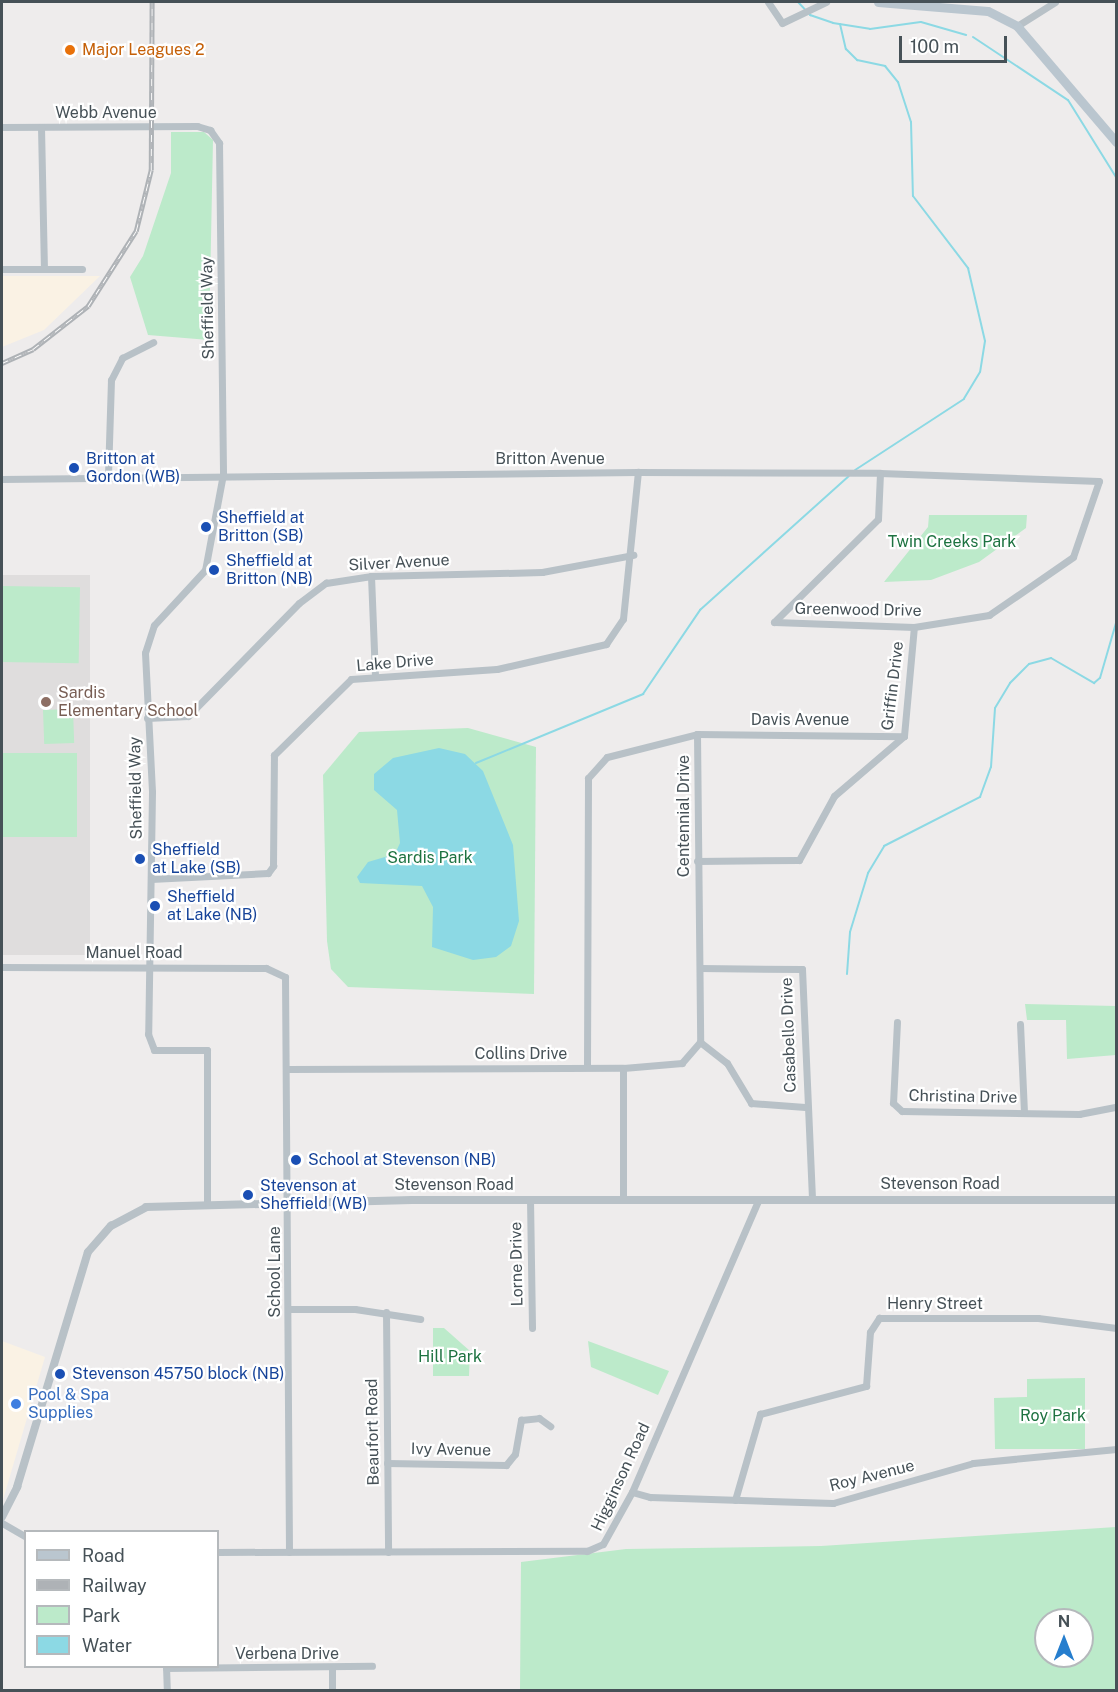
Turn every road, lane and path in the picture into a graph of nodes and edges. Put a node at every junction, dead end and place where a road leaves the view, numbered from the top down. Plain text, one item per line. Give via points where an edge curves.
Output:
1 (768, 2) edge
2 (826, 2) edge
3 (878, 2) edge
4 (1054, 2) edge
5 (1017, 27) junction
6 (2, 127) edge
7 (41, 127) junction
8 (210, 130) joint
9 (1116, 142) edge
10 (2, 269) edge
11 (44, 269) junction
12 (82, 269) dead end
13 (153, 342) dead end
14 (638, 472) junction
15 (880, 473) junction
16 (223, 474) junction
17 (108, 475) junction
18 (2, 479) edge
19 (1099, 481) joint
20 (633, 555) junction
21 (371, 576) junction
22 (914, 627) junction
23 (375, 675) junction
24 (147, 718) junction
25 (697, 734) junction
26 (904, 736) junction
27 (697, 861) junction
28 (151, 879) junction
29 (150, 966) junction
30 (2, 967) edge
31 (266, 968) joint
32 (700, 968) junction
33 (897, 1022) dead end
34 (1020, 1024) dead end
35 (700, 1042) junction
36 (587, 1067) junction
37 (623, 1068) junction
38 (288, 1070) junction
39 (805, 1107) junction
40 (1116, 1107) edge
41 (1024, 1111) junction
42 (530, 1199) junction
43 (623, 1199) junction
44 (759, 1199) junction
45 (812, 1199) junction
46 (1116, 1200) edge
47 (207, 1203) junction
48 (289, 1203) junction
49 (289, 1309) junction
50 (386, 1312) junction
51 (420, 1319) dead end
52 (532, 1328) dead end
53 (1116, 1328) edge
54 (550, 1426) dead end
55 (1116, 1449) edge
56 (387, 1463) junction
57 (632, 1492) junction
58 (735, 1500) junction
59 (2, 1517) edge
60 (2, 1523) edge
61 (24, 1537) edge
62 (219, 1552) edge
63 (289, 1552) junction
64 (388, 1552) junction
65 (372, 1666) dead end
66 (166, 1668) edge
67 (219, 1668) edge
68 (332, 1669) junction
69 (166, 1690) edge
70 (332, 1690) edge

1 - 2 street via 782,23
3 - 5 main road via 988,11
4 - 5 street
5 - 9 main road
6 - 7 street, Webb Avenue
7 - 8 street, Webb Avenue
7 - 11 street
8 - 16 street, Sheffield Way via 220,149
10 - 11 street
11 - 12 street
13 - 17 street via 122,358 111,380
14 - 15 street, Britton Avenue
14 - 16 street, Britton Avenue
14 - 20 street, Lake Drive
15 - 19 street, Britton Avenue
15 - 22 street, Greenwood Drive via 878,519 774,622
16 - 17 street, Britton Avenue
16 - 24 street, Sheffield Way via 205,570 154,625 146,642
17 - 18 street, Britton Avenue
19 - 22 street, Greenwood Drive via 1073,557 989,615
20 - 21 street, Silver Avenue via 542,572
20 - 23 street, Lake Drive via 623,619 606,644 497,669
21 - 23 street
21 - 24 street, Silver Avenue via 326,583 299,603 188,716
22 - 26 street, Griffin Drive
23 - 28 street, Lake Drive via 342,685 274,755 273,866 268,873
24 - 28 street, Sheffield Way
25 - 26 street, Davis Avenue
25 - 27 street, Centennial Drive
25 - 36 street, Centennial Drive via 607,757 588,778
26 - 27 street, Griffin Drive via 834,796 798,860
27 - 32 street, Centennial Drive
28 - 29 street, Sheffield Way
29 - 30 street, Manuel Road
29 - 31 street, Manuel Road
29 - 47 street, Sheffield Way via 148,1034 154,1050 207,1050
31 - 38 street, School Lane via 280,972 287,983
32 - 35 street, Centennial Drive
32 - 39 street, Casabello Drive via 802,969
33 - 41 street, Christina Drive via 896,1107
34 - 41 street
35 - 37 street via 682,1063
35 - 39 street via 727,1063 751,1104
36 - 37 street, Collins Drive
36 - 38 street, Collins Drive
37 - 43 street
38 - 48 street, School Lane
39 - 45 street, Casabello Drive
40 - 41 street, Christina Drive via 1079,1114
42 - 43 street, Stevenson Road
42 - 48 street, Stevenson Road
42 - 52 street, Lorne Drive
43 - 44 street, Stevenson Road
44 - 45 street, Stevenson Road
44 - 57 street, Higginson Road
45 - 46 street, Stevenson Road
47 - 48 street, Stevenson Road
47 - 59 street, Stevenson Road via 155,1205 131,1213 88,1252 17,1487
48 - 49 street, School Lane
49 - 50 street
49 - 63 street, School Lane
50 - 51 street
50 - 56 street, Beaufort Road
53 - 58 street, Henry Street via 1038,1318 879,1318 870,1332 866,1386 760,1414
54 - 56 street, Ivy Avenue via 539,1418 521,1420 515,1454 506,1465
55 - 58 street, Roy Avenue via 973,1463 833,1503
56 - 64 street, Beaufort Road
57 - 58 street, Roy Avenue
57 - 64 street, Higginson Road via 608,1539 587,1551
60 - 61 street
62 - 63 street, Higginson Road
63 - 64 street, Higginson Road
65 - 68 street, Verbena Drive
66 - 69 street
67 - 68 street, Verbena Drive
68 - 70 street

